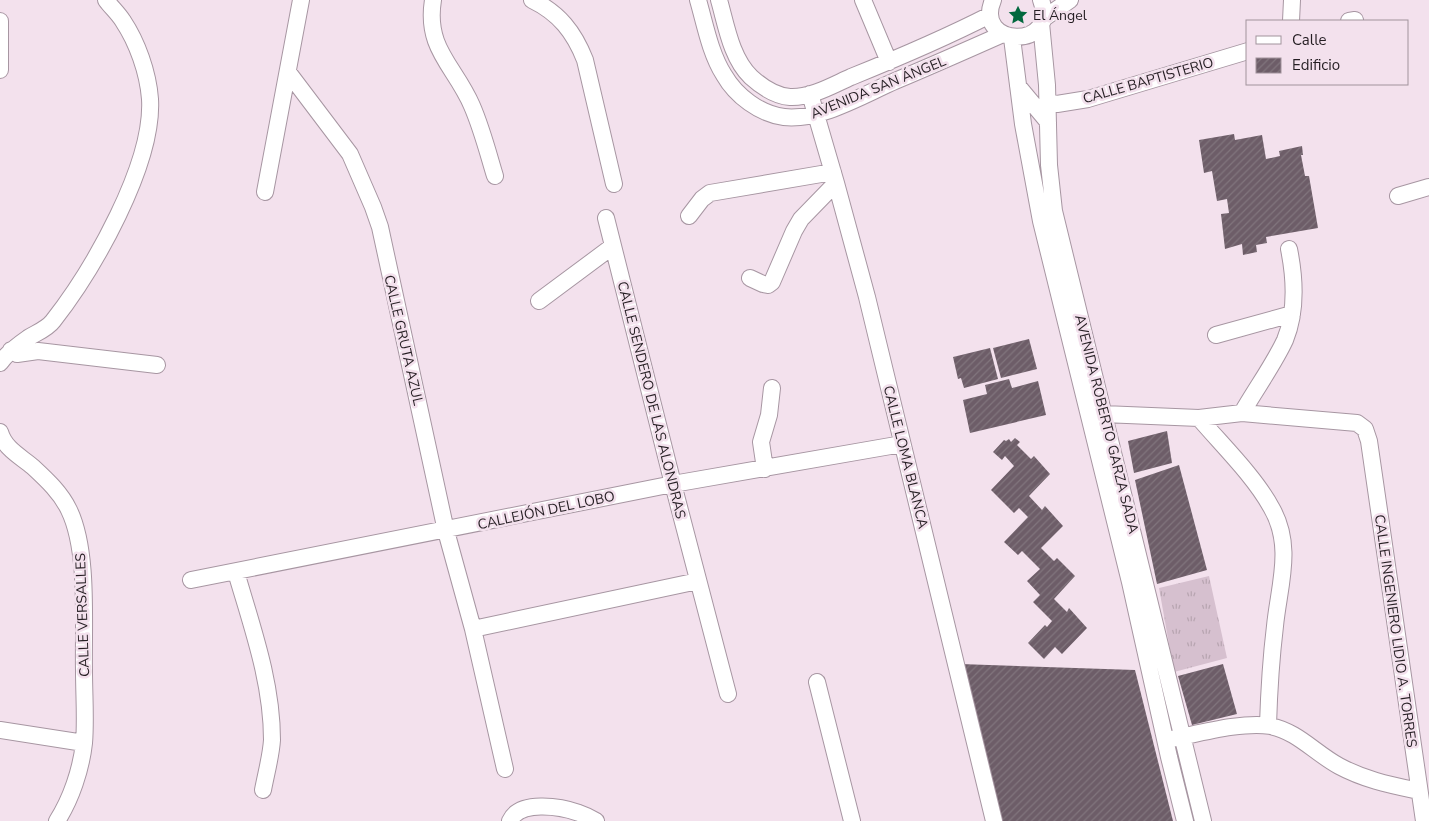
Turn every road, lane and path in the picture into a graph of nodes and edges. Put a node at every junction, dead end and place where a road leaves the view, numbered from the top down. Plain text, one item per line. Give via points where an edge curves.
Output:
1 (301, 0) edge
2 (433, 0) edge
3 (532, 0) edge
4 (698, 0) edge
5 (719, 0) edge
6 (862, 0) edge
7 (1041, 0) edge
8 (1070, 0) edge
9 (1292, 0) edge
10 (112, 1) edge
11 (991, 8) edge
12 (1291, 20) edge
13 (0, 21) edge
14 (1042, 21) junction
15 (1007, 36) junction
16 (1246, 52) edge
17 (889, 62) junction
18 (0, 70) edge
19 (288, 72) junction
20 (1018, 86) junction
21 (810, 94) junction
22 (1048, 102) junction
23 (815, 114) junction
24 (1048, 122) junction
25 (495, 176) dead end
26 (834, 177) junction
27 (1034, 181) junction
28 (614, 184) dead end
29 (1429, 187) edge
30 (265, 192) dead end
31 (1398, 196) dead end
32 (689, 216) dead end
33 (606, 218) dead end
34 (1061, 241) junction
35 (613, 246) junction
36 (1289, 249) dead end
37 (750, 278) dead end
38 (539, 300) dead end
39 (1063, 307) junction
40 (1292, 314) junction
41 (1216, 335) dead end
42 (11, 350) junction
43 (0, 363) edge
44 (157, 365) dead end
45 (772, 388) dead end
46 (1242, 413) junction
47 (1103, 414) junction
48 (1199, 418) junction
49 (0, 432) edge
50 (902, 444) junction
51 (764, 469) junction
52 (673, 484) junction
53 (446, 530) junction
54 (236, 572) junction
55 (191, 580) dead end
56 (698, 581) junction
57 (473, 629) junction
58 (818, 682) dead end
59 (728, 694) dead end
60 (1268, 726) junction
61 (0, 730) edge
62 (1182, 737) junction
63 (1165, 740) junction
64 (84, 743) junction
65 (506, 770) dead end
66 (263, 790) dead end
67 (1419, 791) junction
68 (57, 821) edge
69 (510, 821) edge
70 (596, 821) edge
71 (852, 821) edge
72 (994, 821) edge
73 (1185, 821) edge
74 (1203, 821) edge
75 (1424, 821) edge

1 - 19 street
2 - 25 street via 432,22 440,53 472,106
3 - 28 street via 558,16 578,42
4 - 23 street, AVENIDA SAN ÁNGEL via 720,68 737,92 773,115 798,117
5 - 21 street, AVENIDA SAN ÁNGEL via 733,46 749,76 778,94 792,97
6 - 17 street
7 - 14 street, AVENIDA ROBERTO GARZA SADA via 1044,8
8 - 14 street, AVENIDA SAN ÁNGEL
9 - 12 street
10 - 42 street via 138,50 150,106 134,179 92,264 52,323
11 - 15 street via 992,23
11 - 17 street, AVENIDA SAN ÁNGEL
13 - 18 street
14 - 15 street, AVENIDA SAN ÁNGEL via 1026,37
14 - 22 street, AVENIDA ROBERTO GARZA SADA
15 - 20 street, AVENIDA ROBERTO GARZA SADA
15 - 23 street, AVENIDA SAN ÁNGEL
16 - 22 street, CALLE BAPTISTERIO via 1088,99 1057,104
17 - 21 street, AVENIDA SAN ÁNGEL
19 - 30 street
19 - 53 street, CALLE GRUTA AZUL via 350,154 373,207
20 - 24 street
20 - 27 street, AVENIDA ROBERTO GARZA SADA
21 - 23 street, CALLE LOMA BLANCA
22 - 24 street, AVENIDA ROBERTO GARZA SADA
23 - 26 street, CALLE LOMA BLANCA
24 - 34 street, AVENIDA ROBERTO GARZA SADA via 1051,188
26 - 32 street via 710,193
26 - 37 street via 794,230 772,282 763,284
26 - 50 street, CALLE LOMA BLANCA
27 - 34 street via 1046,200 1052,231
27 - 39 street, AVENIDA ROBERTO GARZA SADA
29 - 31 street
33 - 35 street, CALLE SENDERO DE LAS ALONDRAS
34 - 39 street via 1058,255 1067,295
34 - 47 street, AVENIDA ROBERTO GARZA SADA
35 - 38 street
35 - 52 street, CALLE SENDERO DE LAS ALONDRAS
36 - 40 street via 1294,272
39 - 63 street, AVENIDA ROBERTO GARZA SADA
40 - 41 street
40 - 46 street via 1285,340
42 - 43 street
42 - 44 street via 17,354 38,351
45 - 51 street via 769,415 760,442
46 - 48 street
46 - 67 street, CALLE INGENIERO LIDIO A. TORRES via 1357,423 1365,429
47 - 48 street
47 - 62 street, AVENIDA ROBERTO GARZA SADA
48 - 60 street via 1260,490 1279,524 1284,566 1275,619
49 - 64 street, CALLE VERSALLES via 8,448 56,490 75,524 83,588
50 - 51 street, CALLEJÓN DEL LOBO
50 - 72 street, CALLE LOMA BLANCA
51 - 52 street, CALLEJÓN DEL LOBO
52 - 53 street, CALLEJÓN DEL LOBO
52 - 56 street, CALLE SENDERO DE LAS ALONDRAS
53 - 54 street, CALLEJÓN DEL LOBO
53 - 57 street, CALLE GRUTA AZUL
54 - 55 street, CALLEJÓN DEL LOBO
54 - 66 street via 269,692 272,742
56 - 57 street
56 - 59 street, CALLE SENDERO DE LAS ALONDRAS
57 - 65 street, CALLE GRUTA AZUL
58 - 71 street
60 - 62 street via 1236,727
60 - 67 street via 1283,729 1336,764 1365,778
61 - 64 street
62 - 63 street
62 - 74 street, AVENIDA ROBERTO GARZA SADA
63 - 73 street, AVENIDA ROBERTO GARZA SADA
64 - 68 street, CALLE VERSALLES via 78,775
67 - 75 street, CALLE INGENIERO LIDIO A. TORRES
69 - 70 street via 517,811 548,807 578,812

